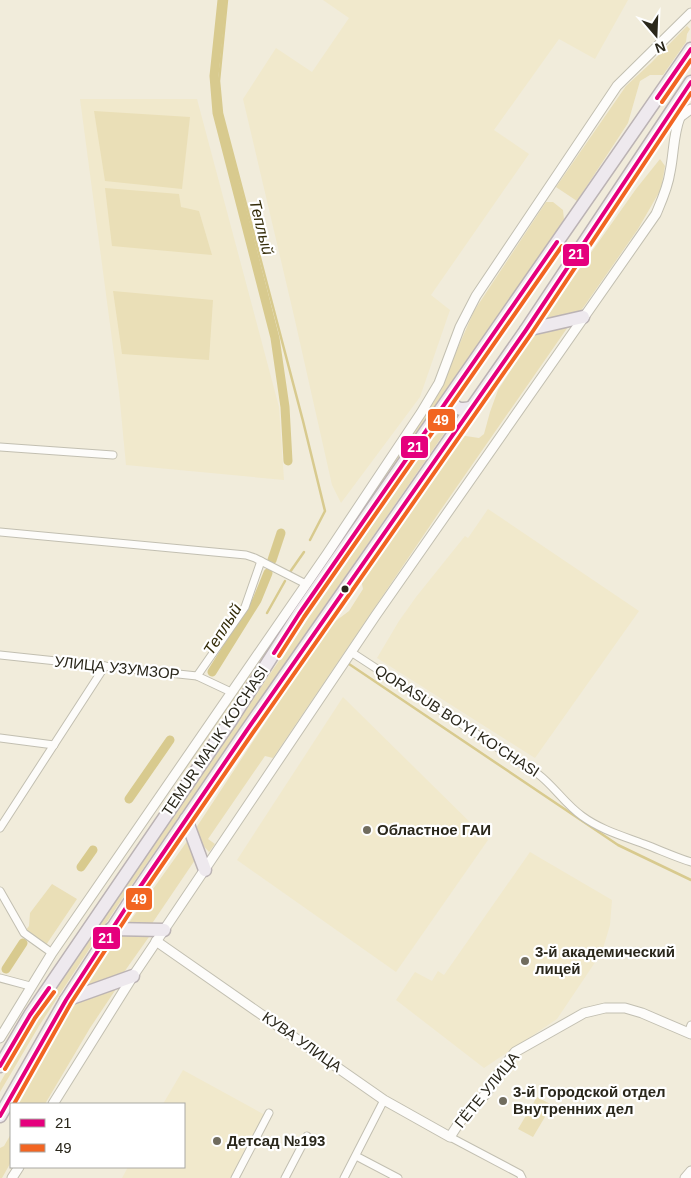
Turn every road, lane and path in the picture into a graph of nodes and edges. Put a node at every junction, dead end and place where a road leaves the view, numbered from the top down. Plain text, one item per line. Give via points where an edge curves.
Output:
1 (691, 13) edge
2 (691, 49) edge
3 (691, 82) edge
4 (656, 100) junction
5 (691, 109) edge
6 (676, 114) junction
7 (582, 317) junction
8 (526, 330) junction
9 (451, 396) junction
10 (473, 407) junction
11 (0, 446) edge
12 (113, 455) dead end
13 (386, 490) junction
14 (365, 496) junction
15 (0, 532) edge
16 (260, 561) junction
17 (306, 584) junction
18 (294, 602) junction
19 (296, 619) junction
20 (351, 652) junction
21 (0, 655) edge
22 (105, 666) junction
23 (197, 676) junction
24 (231, 692) junction
25 (0, 738) edge
26 (54, 744) junction
27 (186, 819) junction
28 (0, 828) edge
29 (691, 862) edge
30 (205, 870) junction
31 (0, 892) edge
32 (111, 930) junction
33 (164, 930) junction
34 (156, 941) junction
35 (52, 952) junction
36 (133, 976) junction
37 (0, 978) edge
38 (30, 986) junction
39 (66, 1000) junction
40 (690, 1031) edge
41 (0, 1038) edge
42 (0, 1066) edge
43 (384, 1100) junction
44 (55, 1103) edge
45 (269, 1113) dead end
46 (0, 1116) edge
47 (307, 1136) dead end
48 (450, 1137) junction
49 (356, 1156) junction
50 (691, 1170) edge
51 (235, 1178) edge
52 (285, 1178) edge
53 (344, 1178) edge
54 (398, 1178) edge
55 (522, 1178) edge
56 (685, 1178) edge

1 - 14 street via 617,86 476,296 428,403
2 - 4 highway, TEMUR MALIK KO'CHASI
3 - 6 highway, TEMUR MALIK KO'CHASI
4 - 6 highway
4 - 9 highway, TEMUR MALIK KO'CHASI
5 - 6 street
6 - 7 street via 669,179 660,206
6 - 8 highway, TEMUR MALIK KO'CHASI
7 - 8 highway
7 - 20 street
8 - 10 highway, TEMUR MALIK KO'CHASI
9 - 10 highway via 458,409
9 - 13 highway, TEMUR MALIK KO'CHASI
10 - 27 highway, TEMUR MALIK KO'CHASI
11 - 12 street
13 - 14 street
13 - 19 highway, TEMUR MALIK KO'CHASI
14 - 17 street
15 - 16 street via 241,555
16 - 17 street
16 - 23 street via 245,607
17 - 18 street
18 - 19 street
18 - 24 street
19 - 42 highway, TEMUR MALIK KO'CHASI via 30,1015
20 - 29 street, QORASUB BO'YI KO'CHASI via 538,774 581,816 605,830
20 - 30 street
21 - 22 street, УЛИЦА УЗУМЗОР
22 - 23 street, УЛИЦА УЗУМЗОР
22 - 26 street
23 - 24 street, УЛИЦА УЗУМЗОР
24 - 35 street
25 - 26 street
26 - 28 street
27 - 30 highway
27 - 32 highway, TEMUR MALIK KO'CHASI
30 - 33 street
31 - 35 street via 24,933
32 - 33 highway
32 - 39 highway, TEMUR MALIK KO'CHASI
33 - 34 street
34 - 36 street
34 - 43 street, КУВА УЛИЦА
35 - 38 street
36 - 39 highway
36 - 44 street
37 - 38 street
38 - 41 street
39 - 46 highway, TEMUR MALIK KO'CHASI
40 - 48 street, ГЁТЕ УЛИЦА via 625,1008 584,1013 515,1052
43 - 48 street, КУВА УЛИЦА
43 - 49 street
45 - 51 street
47 - 52 street
48 - 55 street
49 - 53 street
49 - 54 street
50 - 56 street

